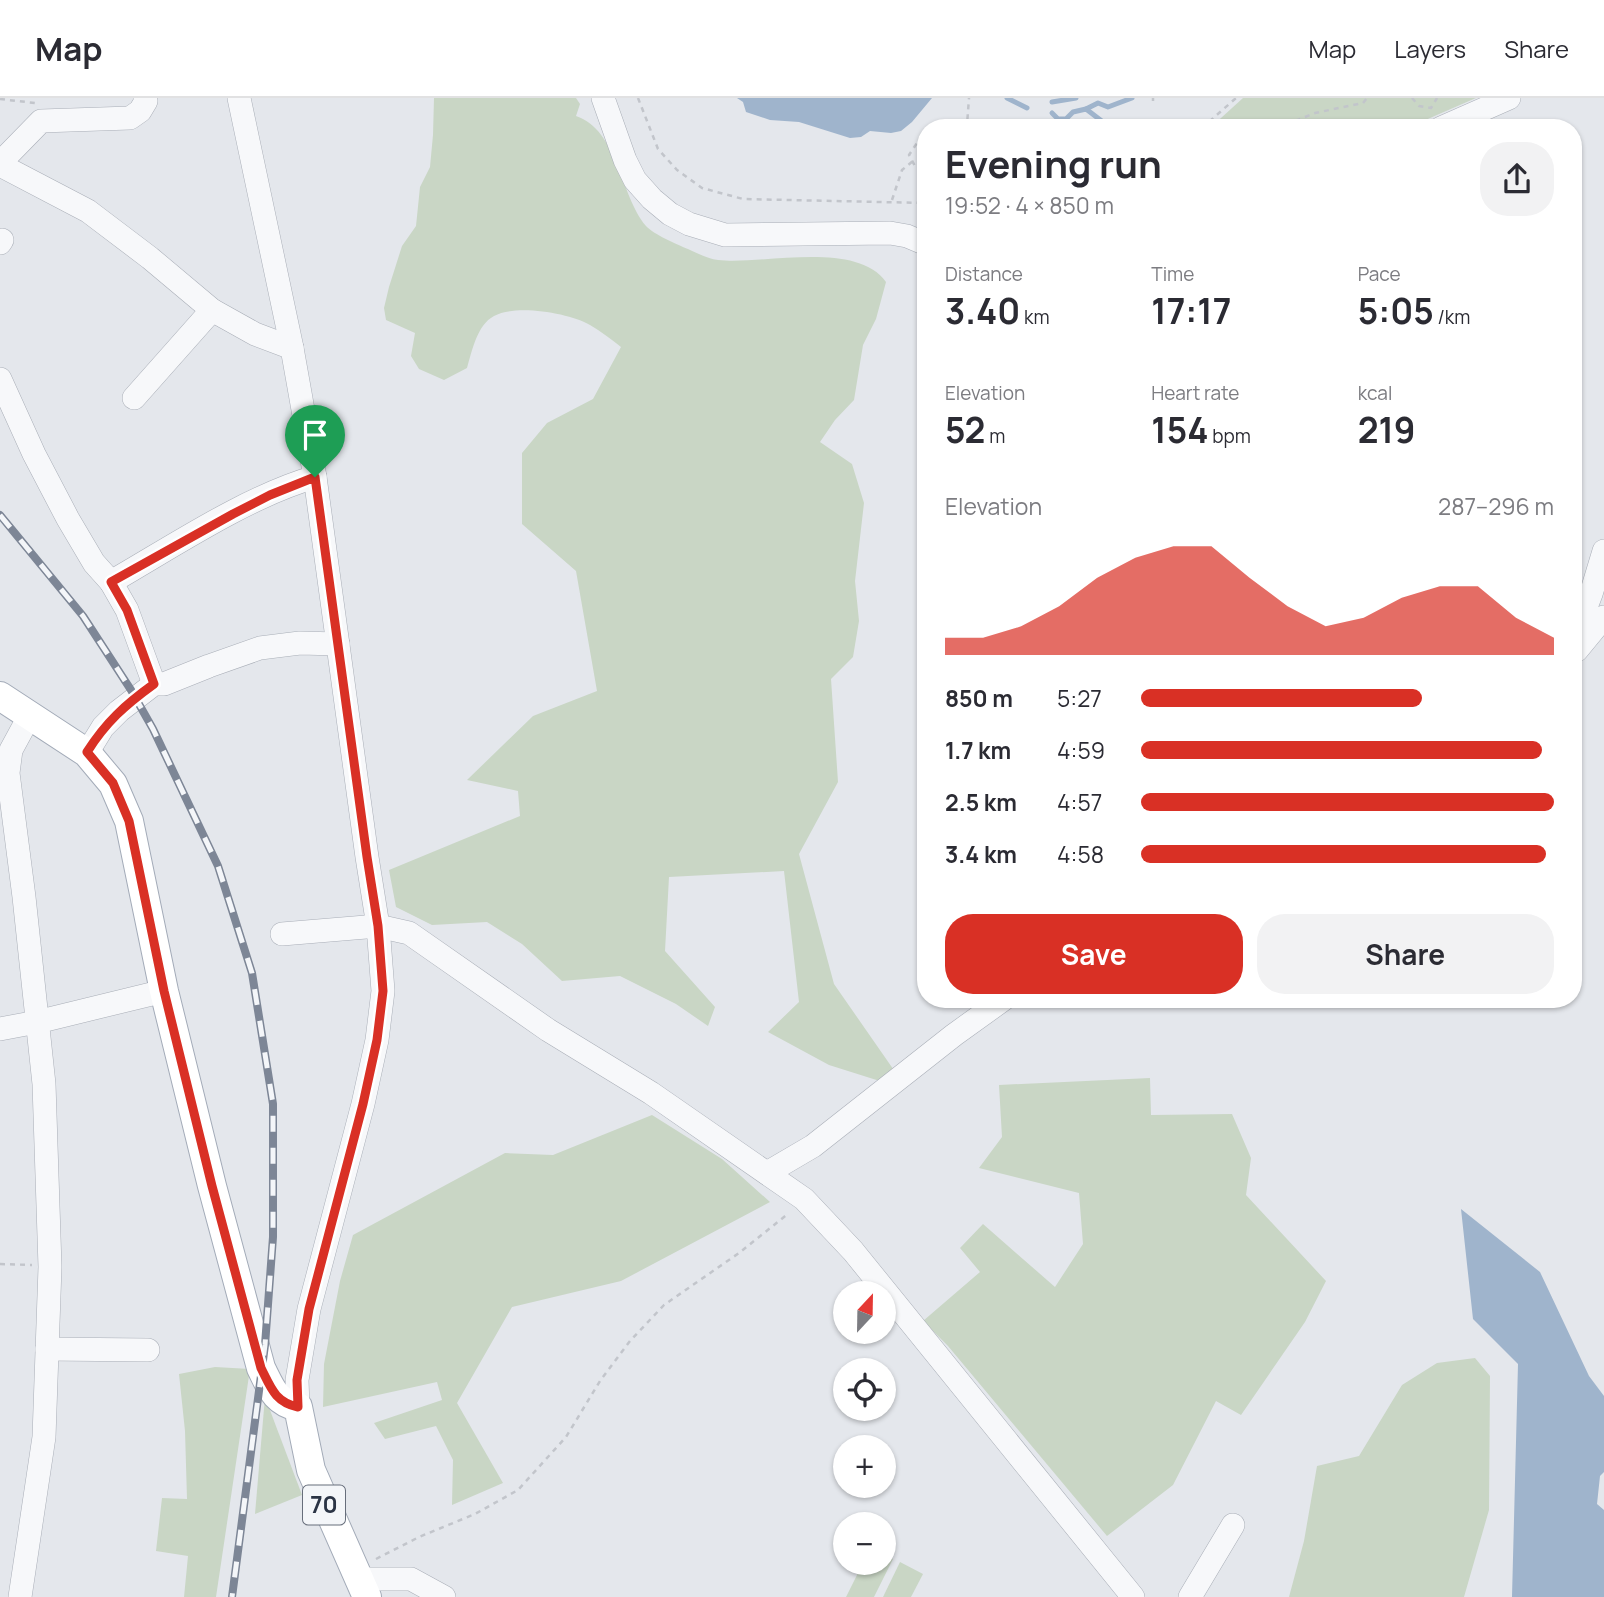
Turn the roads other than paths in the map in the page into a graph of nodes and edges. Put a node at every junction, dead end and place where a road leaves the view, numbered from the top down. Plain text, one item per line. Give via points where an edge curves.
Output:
1 (145, 98) edge
2 (239, 98) edge
3 (603, 98) edge
4 (1509, 98) edge
5 (1461, 119) edge
6 (0, 164) edge
7 (917, 240) edge
8 (212, 310) junction
9 (292, 348) junction
10 (0, 379) edge
11 (134, 398) dead end
12 (315, 477) junction
13 (1604, 551) edge
14 (111, 582) junction
15 (1604, 617) edge
16 (1582, 618) edge
17 (338, 644) junction
18 (1582, 644) edge
19 (154, 684) junction
20 (0, 696) edge
21 (30, 715) junction
22 (87, 752) junction
23 (7, 813) edge
24 (378, 926) junction
25 (282, 934) dead end
26 (164, 991) junction
27 (992, 1008) edge
28 (37, 1022) junction
29 (0, 1029) edge
30 (767, 1173) junction
31 (47, 1349) junction
32 (148, 1350) dead end
33 (298, 1407) junction
34 (1233, 1525) dead end
35 (364, 1588) edge
36 (20, 1597) edge
37 (444, 1597) edge
38 (1133, 1597) edge
39 (1190, 1597) edge

1 - 6 street via 140,111 130,118 41,121
2 - 9 street
3 - 7 street via 635,180 670,214 689,224 725,235 890,233
4 - 5 street
6 - 8 street via 88,211
8 - 9 street
8 - 11 street
9 - 12 street
10 - 14 street via 68,519
12 - 14 street via 233,514
12 - 17 street
13 - 16 street
14 - 19 street via 127,610
15 - 18 street
17 - 19 street via 260,648
17 - 24 street
19 - 22 street via 111,719
20 - 21 main road
21 - 22 main road
21 - 23 street via 11,750
22 - 26 main road via 113,783 129,821
23 - 28 street
24 - 25 street
24 - 30 street via 409,933
24 - 33 street via 383,991 377,1040 309,1309 297,1380
26 - 28 street
26 - 33 main road via 261,1368 285,1404
27 - 30 street via 865,1108
28 - 29 street
28 - 31 street via 44,1084 50,1266
30 - 38 street via 804,1199 853,1251
31 - 32 street
31 - 36 street via 44,1437
33 - 35 main road, 70 via 316,1482
34 - 39 street
35 - 37 street via 411,1579

